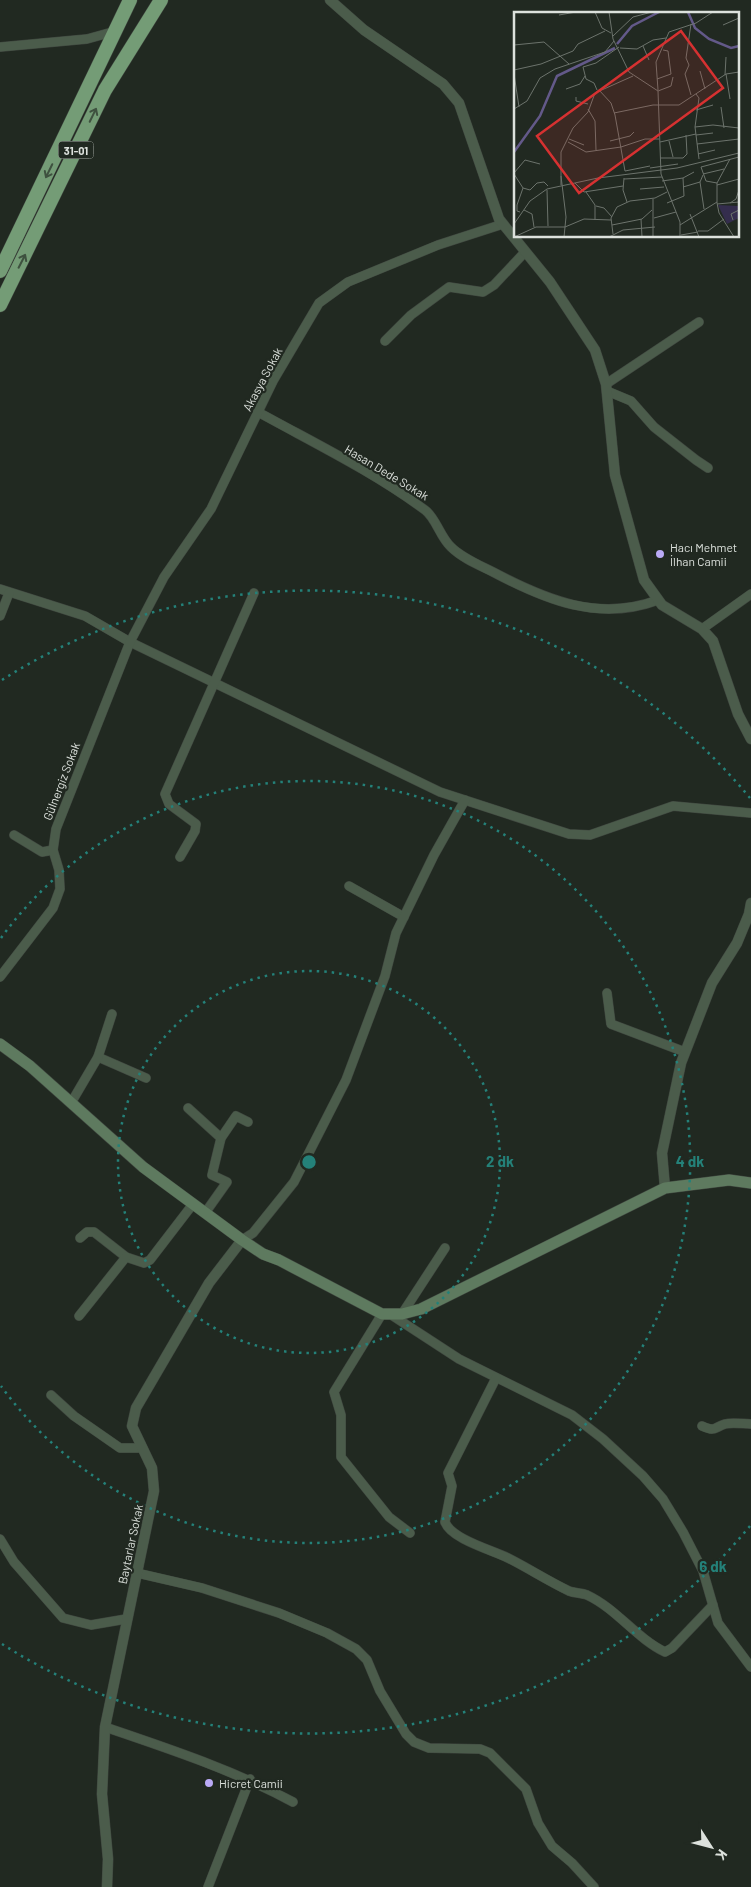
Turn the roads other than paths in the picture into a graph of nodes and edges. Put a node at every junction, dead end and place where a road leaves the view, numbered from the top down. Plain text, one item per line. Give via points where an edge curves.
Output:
1 (130, 0) edge
2 (161, 0) edge
3 (330, 0) edge
4 (116, 31) junction
5 (0, 47) edge
6 (503, 224) junction
7 (525, 252) junction
8 (0, 271) edge
9 (0, 305) edge
10 (699, 322) dead end
11 (385, 341) dead end
12 (607, 388) junction
13 (258, 412) junction
14 (708, 468) dead end
15 (4, 591) edge
16 (254, 594) dead end
17 (751, 594) edge
18 (658, 600) junction
19 (0, 616) edge
20 (702, 629) junction
21 (130, 642) junction
22 (214, 682) junction
23 (751, 739) edge
24 (465, 800) junction
25 (751, 813) edge
26 (14, 834) dead end
27 (53, 850) junction
28 (180, 857) dead end
29 (349, 886) dead end
30 (751, 903) edge
31 (404, 918) junction
32 (0, 977) edge
33 (607, 993) dead end
34 (112, 1014) dead end
35 (0, 1044) edge
36 (685, 1052) junction
37 (98, 1057) junction
38 (146, 1078) dead end
39 (71, 1103) junction
40 (188, 1108) dead end
41 (248, 1122) dead end
42 (221, 1138) junction
43 (751, 1183) edge
44 (665, 1188) junction
45 (193, 1204) junction
46 (205, 1213) junction
47 (80, 1238) dead end
48 (242, 1240) junction
49 (445, 1248) dead end
50 (126, 1257) junction
51 (386, 1314) junction
52 (402, 1314) junction
53 (79, 1316) dead end
54 (496, 1378) junction
55 (51, 1395) dead end
56 (751, 1424) edge
57 (702, 1426) dead end
58 (141, 1448) junction
59 (410, 1533) dead end
60 (0, 1539) edge
61 (137, 1572) junction
62 (713, 1605) junction
63 (126, 1619) junction
64 (751, 1667) edge
65 (105, 1728) junction
66 (250, 1780) junction
67 (293, 1802) dead end
68 (107, 1887) edge
69 (208, 1887) edge
70 (594, 1887) edge

1 - 4 highway, 31-01
9 -> 2 highway, 31-01 via 105,90
3 - 6 street via 364,30 443,84 459,103
4 - 5 street via 87,39
4 -> 8 highway, 31-01
6 - 7 street
6 - 13 street, Akasya Sokak via 438,245 348,282 319,303
7 - 11 street via 494,285 483,292 448,287 411,315
7 - 12 street via 550,282 595,350
10 - 12 street
12 - 14 street via 631,402 654,427
12 - 18 street via 615,475 644,580
13 - 18 street, Hasan Dede Sokak via 359,468 427,511 451,547 517,585 550,600 606,611 638,608
13 - 21 street, Akasya Sokak via 211,509 164,577
15 - 19 street
15 - 21 street via 85,616
16 - 22 street
17 - 20 street
18 - 20 street
20 - 23 street via 713,641 738,714
21 - 22 street
21 - 27 street, Gülnergiz Sokak via 72,784 56,829
22 - 24 street via 440,792
22 - 28 street via 165,794 169,804 196,824
24 - 25 street via 569,834 590,835 673,806
24 - 31 street
26 - 27 street via 42,852
27 - 32 street, Gülnergiz Sokak via 60,889 53,908
29 - 31 street
30 - 36 street via 737,943 712,983
31 - 48 street via 342,1089 294,1182 253,1233
33 - 36 street via 611,1024
34 - 37 street
35 - 39 main road
36 - 44 street via 662,1153
37 - 38 street
37 - 39 street
39 - 45 main road via 143,1167
40 - 42 street
41 - 42 street via 236,1116
42 - 46 street via 212,1175 227,1182
43 - 44 main road via 729,1180
44 - 52 main road via 443,1299
45 - 46 main road
45 - 50 street via 150,1260 144,1263
46 - 48 main road
47 - 50 street via 87,1232 94,1232
48 - 51 main road via 263,1254
48 - 58 street, Baytarlar Sokak via 209,1283 136,1408 132,1426
49 - 52 street
50 - 53 street
51 - 52 main road
51 - 54 street
51 - 59 street via 334,1392 341,1415 341,1457 389,1517
54 - 62 street via 572,1415 643,1476 663,1499 683,1532 703,1571
54 - 62 street via 448,1474 452,1486 445,1522 447,1527 469,1542 508,1558 569,1591 587,1595 665,1652
55 - 58 street via 74,1416 120,1448
56 - 57 street via 726,1424 711,1430
58 - 61 street, Baytarlar Sokak via 152,1468 154,1491
60 - 63 street via 14,1562 63,1618 92,1625
61 - 63 street, Baytarlar Sokak
61 - 70 street via 202,1588 279,1613 356,1649 368,1660 380,1691 406,1734 414,1742 429,1748 490,1753 526,1789 538,1823 552,1846
62 - 64 street via 718,1623
63 - 65 street, Baytarlar Sokak
65 - 66 street via 195,1757
65 - 68 street, Baytarlar Sokak via 102,1794 108,1859
66 - 67 street
66 - 69 street

